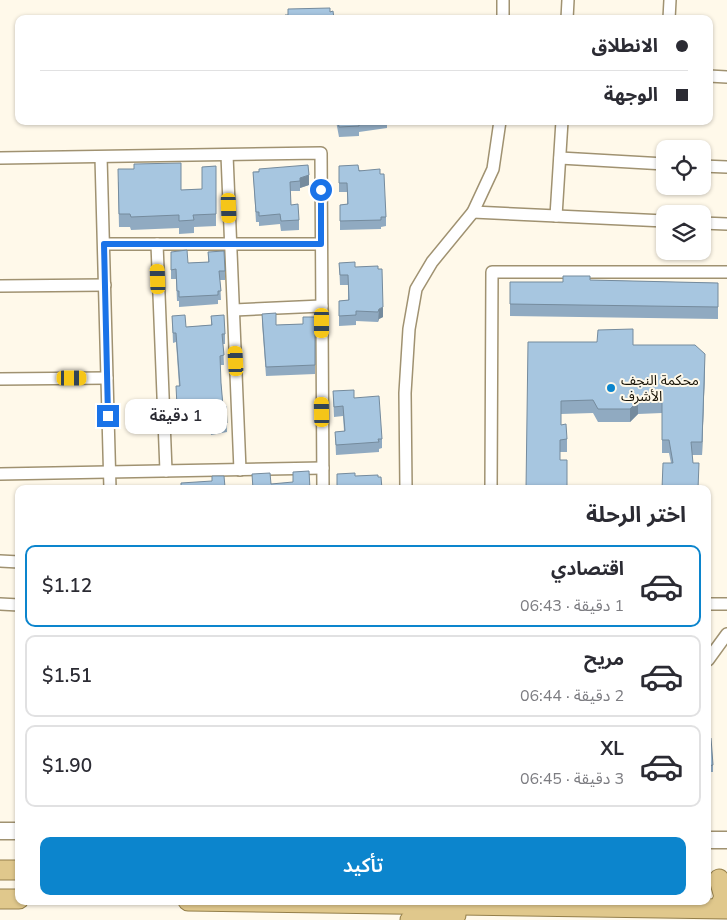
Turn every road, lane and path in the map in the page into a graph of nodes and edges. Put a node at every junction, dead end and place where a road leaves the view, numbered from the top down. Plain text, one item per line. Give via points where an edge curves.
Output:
1 (503, 0) edge
2 (568, 0) edge
3 (670, 0) edge
4 (503, 15) edge
5 (567, 15) edge
6 (669, 15) edge
7 (713, 76) edge
8 (727, 76) edge
9 (499, 125) edge
10 (562, 125) edge
11 (227, 155) junction
12 (101, 157) junction
13 (0, 158) edge
14 (560, 158) junction
15 (656, 163) edge
16 (711, 166) edge
17 (727, 167) edge
18 (473, 212) junction
19 (556, 216) junction
20 (656, 221) edge
21 (711, 223) edge
22 (727, 224) edge
23 (104, 244) junction
24 (157, 244) junction
25 (231, 244) junction
26 (321, 244) junction
27 (727, 272) edge
28 (105, 285) junction
29 (0, 286) edge
30 (322, 306) junction
31 (234, 310) junction
32 (107, 378) junction
33 (0, 379) edge
34 (323, 468) junction
35 (240, 470) junction
36 (166, 471) junction
37 (110, 473) junction
38 (0, 474) edge
39 (110, 485) edge
40 (323, 485) edge
41 (406, 485) edge
42 (491, 485) edge
43 (0, 561) edge
44 (15, 562) edge
45 (0, 604) edge
46 (711, 604) edge
47 (727, 604) edge
48 (15, 605) edge
49 (727, 634) edge
50 (711, 656) edge
51 (0, 831) edge
52 (15, 831) edge
53 (711, 840) edge
54 (727, 840) edge
55 (0, 870) edge
56 (15, 870) edge
57 (718, 879) edge
58 (0, 899) edge
59 (15, 899) edge
60 (489, 905) edge
61 (564, 906) junction
62 (723, 908) edge
63 (410, 920) edge

1 - 4 street
2 - 5 street
3 - 6 street
7 - 8 street
9 - 18 street via 493,169
10 - 14 street
11 - 12 street
11 - 25 street
11 - 26 street via 321,153
12 - 13 street
12 - 23 street
14 - 15 street
14 - 19 street
16 - 17 street
18 - 19 street
18 - 41 street via 432,262 416,289 408,329
19 - 20 street
21 - 22 street
23 - 24 street
23 - 28 street
24 - 25 street
24 - 36 street
25 - 26 street
25 - 31 street
26 - 30 street
27 - 42 street via 492,272
28 - 29 street
28 - 32 street
30 - 31 street
30 - 34 street
31 - 35 street
32 - 33 street
32 - 37 street
34 - 35 street
34 - 40 street
35 - 36 street
36 - 37 street
37 - 38 street
37 - 39 street
43 - 44 street
45 - 48 street
46 - 47 street
49 - 50 street
51 - 52 main road
53 - 54 main road
55 - 56 highway
57 - 62 highway via 724,897
58 - 59 highway
60 - 61 highway
61 - 62 highway
61 - 63 highway

